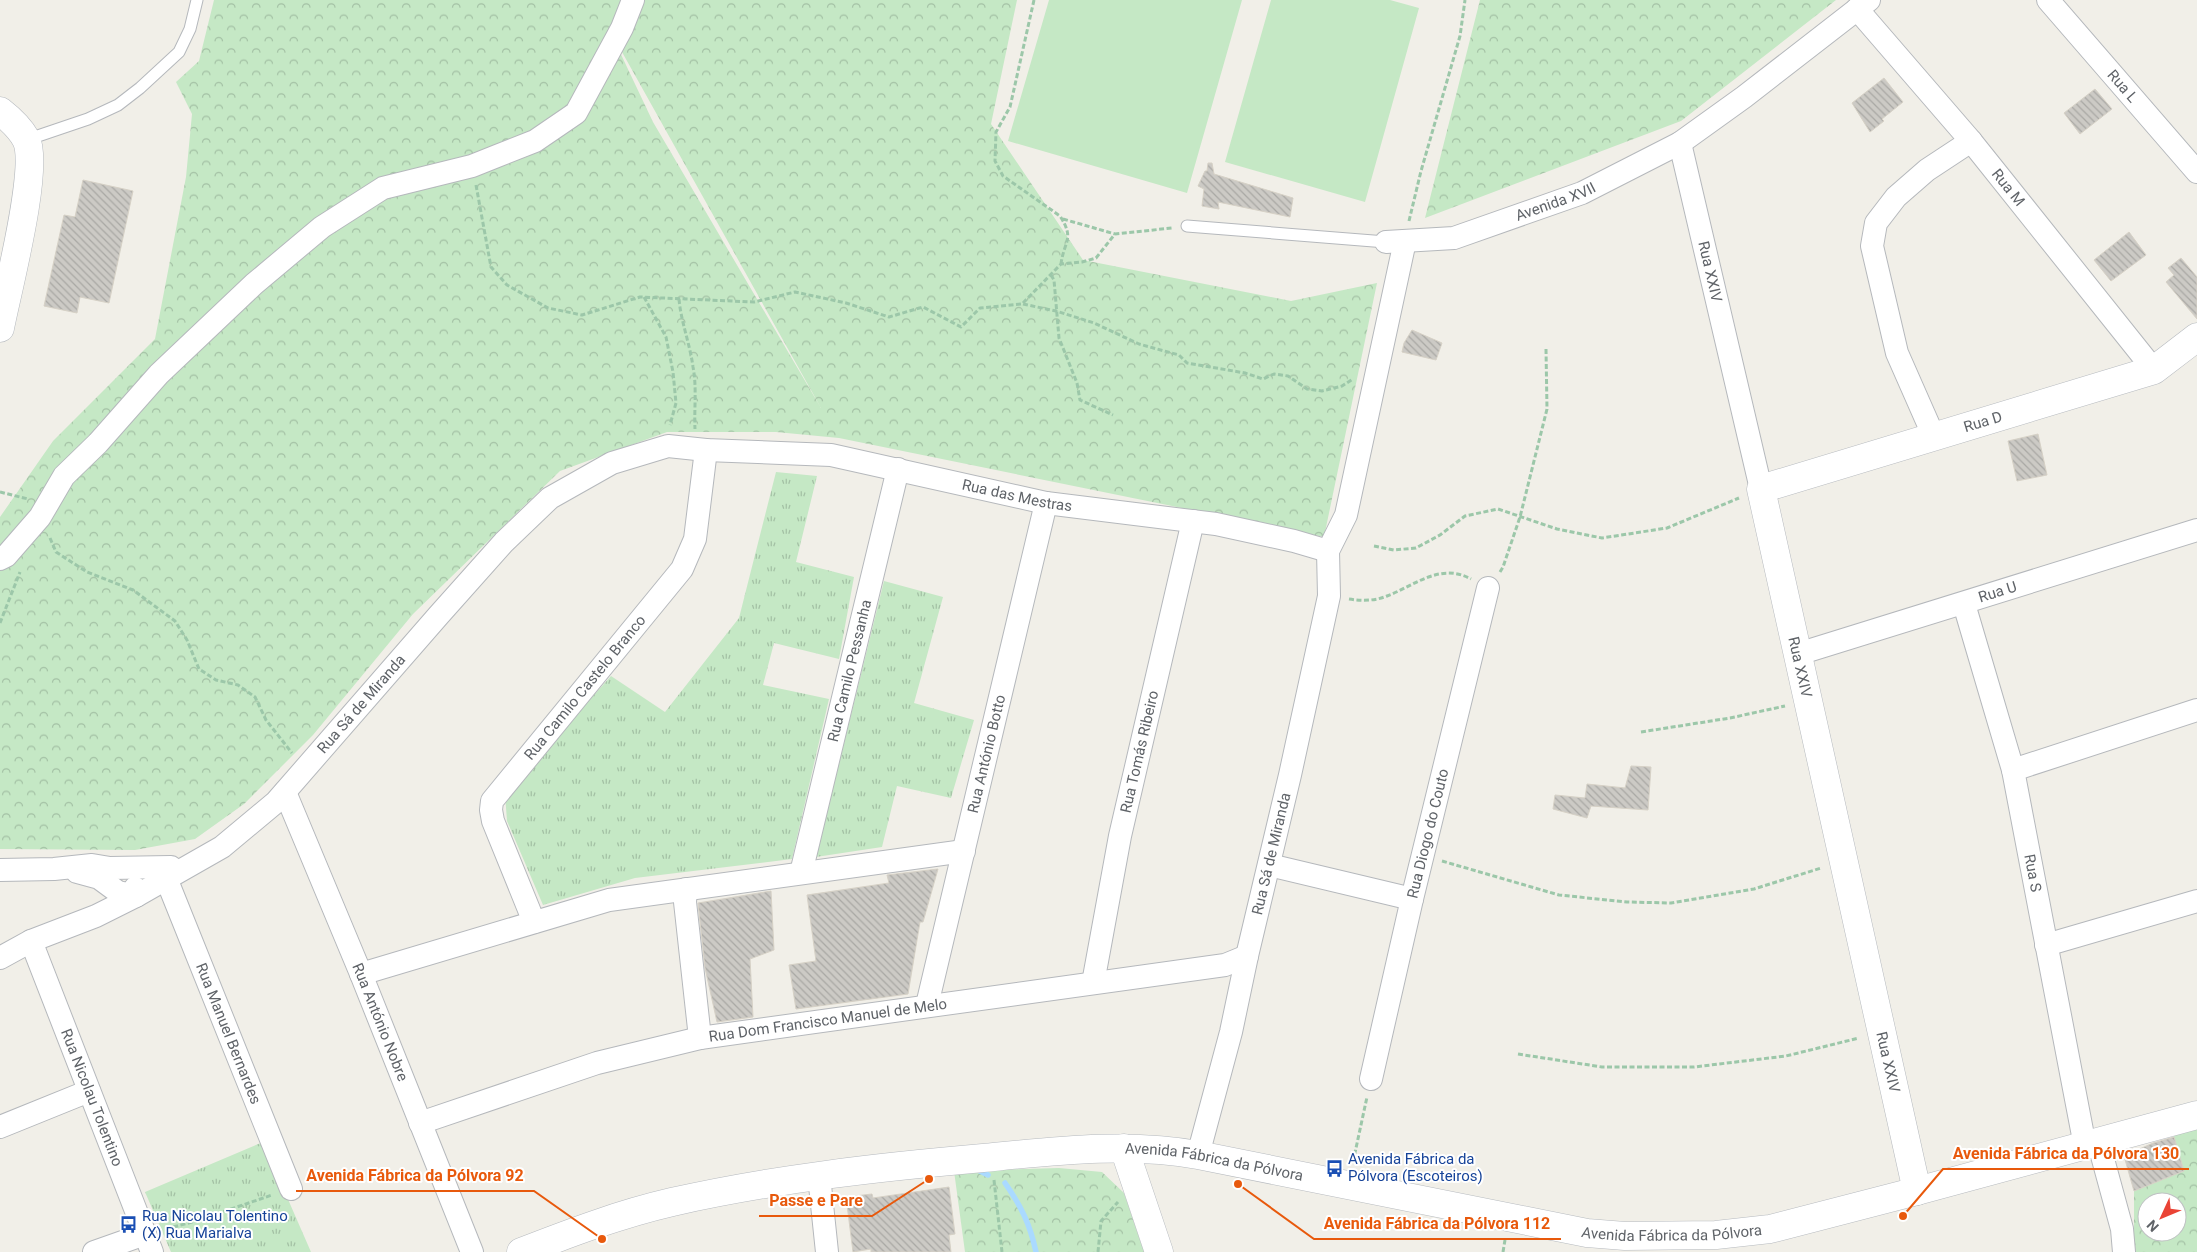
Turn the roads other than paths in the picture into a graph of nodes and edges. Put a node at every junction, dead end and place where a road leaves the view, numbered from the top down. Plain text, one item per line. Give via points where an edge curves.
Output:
1 (197, 0) edge
2 (633, 0) edge
3 (2048, 0) edge
4 (1863, 5) edge
5 (0, 110) edge
6 (26, 140) junction
7 (1971, 141) junction
8 (1680, 143) junction
9 (2197, 172) edge
10 (1187, 226) road end
11 (1395, 242) junction
12 (0, 328) edge
13 (2193, 343) edge
14 (2154, 370) junction
15 (1934, 437) junction
16 (701, 450) junction
17 (898, 469) junction
18 (1760, 489) junction
19 (1046, 503) junction
20 (1193, 521) junction
21 (2197, 530) edge
22 (1328, 551) junction
23 (0, 559) edge
24 (1488, 588) road end
25 (1964, 604) junction
26 (1798, 654) junction
27 (2197, 710) edge
28 (2013, 770) junction
29 (284, 792) junction
30 (964, 851) junction
31 (1269, 865) junction
32 (110, 868) junction
33 (0, 870) edge
34 (63, 870) junction
35 (162, 873) junction
36 (801, 873) junction
37 (686, 888) junction
38 (136, 896) junction
39 (1412, 899) junction
40 (2197, 900) edge
41 (87, 920) junction
42 (534, 922) junction
43 (31, 941) junction
44 (2046, 945) junction
45 (1246, 956) junction
46 (0, 958) edge
47 (361, 974) junction
48 (1093, 983) junction
49 (926, 1005) junction
50 (700, 1038) junction
51 (1372, 1079) road end
52 (89, 1091) junction
53 (2197, 1115) edge
54 (420, 1123) junction
55 (0, 1127) edge
56 (2091, 1144) junction
57 (1124, 1148) junction
58 (1198, 1155) junction
59 (818, 1176) junction
60 (291, 1188) road end
61 (1917, 1192) junction
62 (148, 1243) edge
63 (94, 1252) edge
64 (472, 1252) edge
65 (521, 1252) edge
66 (827, 1252) edge
67 (1159, 1252) edge
68 (2124, 1252) edge

1 - 6 lane via 190,29 179,52 140,88 118,105 88,119
2 - 23 street via 622,28 576,113 535,140 472,166 382,188 322,227 254,284 159,374 64,476 44,511
3 - 9 street, Rua L
4 - 7 street, Rua M
4 - 8 street, Avenida XVII
5 - 6 street
6 - 12 street via 30,156 29,184
7 - 14 street, Rua M
7 - 15 street via 1927,170 1896,197 1876,223 1872,246 1897,353
8 - 11 street, Avenida XVII via 1582,193 1454,238
8 - 18 street, Rua XXIV
10 - 11 lane, Avenida XVII
11 - 22 street via 1377,366 1346,515
13 - 14 street, Rua D
14 - 15 street, Rua D
15 - 18 street, Rua D
16 - 17 street, Rua das Mestras via 831,455
16 - 29 street, Rua Sá de Miranda via 668,446 612,463 550,498 504,542
16 - 42 street, Rua Camilo Castelo Branco via 695,539 682,569 492,801 494,821
17 - 19 street, Rua das Mestras
17 - 36 street, Rua Camilo Pessanha
18 - 26 street, Rua XXIV
19 - 20 street, Rua das Mestras
19 - 30 street, Rua António Botto
20 - 22 street, Rua das Mestras via 1294,540
20 - 48 street, Rua Tomás Ribeiro via 1120,836
21 - 25 street, Rua U
22 - 31 street, Rua Sá de Miranda via 1329,596
24 - 39 street, Rua Diogo do Couto
25 - 26 street, Rua U
25 - 28 street, Rua S
26 - 61 street, Rua XXIV
27 - 28 street
28 - 44 street, Rua S
29 - 35 street, Rua Sá de Miranda via 222,847 195,862
29 - 47 street, Rua António Nobre
30 - 36 street
30 - 49 street, Rua António Botto
31 - 39 street
31 - 45 street, Rua Sá de Miranda
32 - 34 street via 92,865
32 - 35 street
32 - 38 street via 131,877
33 - 34 street
34 - 38 street via 99,878 118,892
34 - 41 street via 83,877 91,885 97,901
35 - 38 street
35 - 60 street, Rua Manuel Bernardes
36 - 37 street
37 - 42 street via 608,900
37 - 50 street
38 - 41 street
39 - 51 street, Rua Diogo do Couto
40 - 44 street
41 - 43 street
42 - 47 street
43 - 46 street
43 - 52 street, Rua Nicolau Tolentino
44 - 56 street, Rua S
45 - 48 street, Rua Dom Francisco Manuel de Melo via 1225,965
45 - 58 street, Rua Sá de Miranda via 1232,1032
47 - 54 street, Rua António Nobre
48 - 49 street, Rua Dom Francisco Manuel de Melo
49 - 50 street, Rua Dom Francisco Manuel de Melo
50 - 54 street, Rua Dom Francisco Manuel de Melo via 598,1063
52 - 55 street
52 - 62 street, Rua Nicolau Tolentino
53 - 56 street, Avenida Fábrica da Pólvora
54 - 64 street, Rua António Nobre
56 - 61 street, Avenida Fábrica da Pólvora
56 - 68 street, Rua S via 2122,1228
57 - 58 street, Avenida Fábrica da Pólvora via 1165,1149
57 - 59 street, Avenida Fábrica da Pólvora via 891,1166
57 - 67 street
58 - 61 street, Avenida Fábrica da Pólvora via 1587,1233 1625,1236 1716,1235 1770,1228
59 - 65 street, Avenida Fábrica da Pólvora via 672,1202 594,1224
59 - 66 street
62 - 63 street

